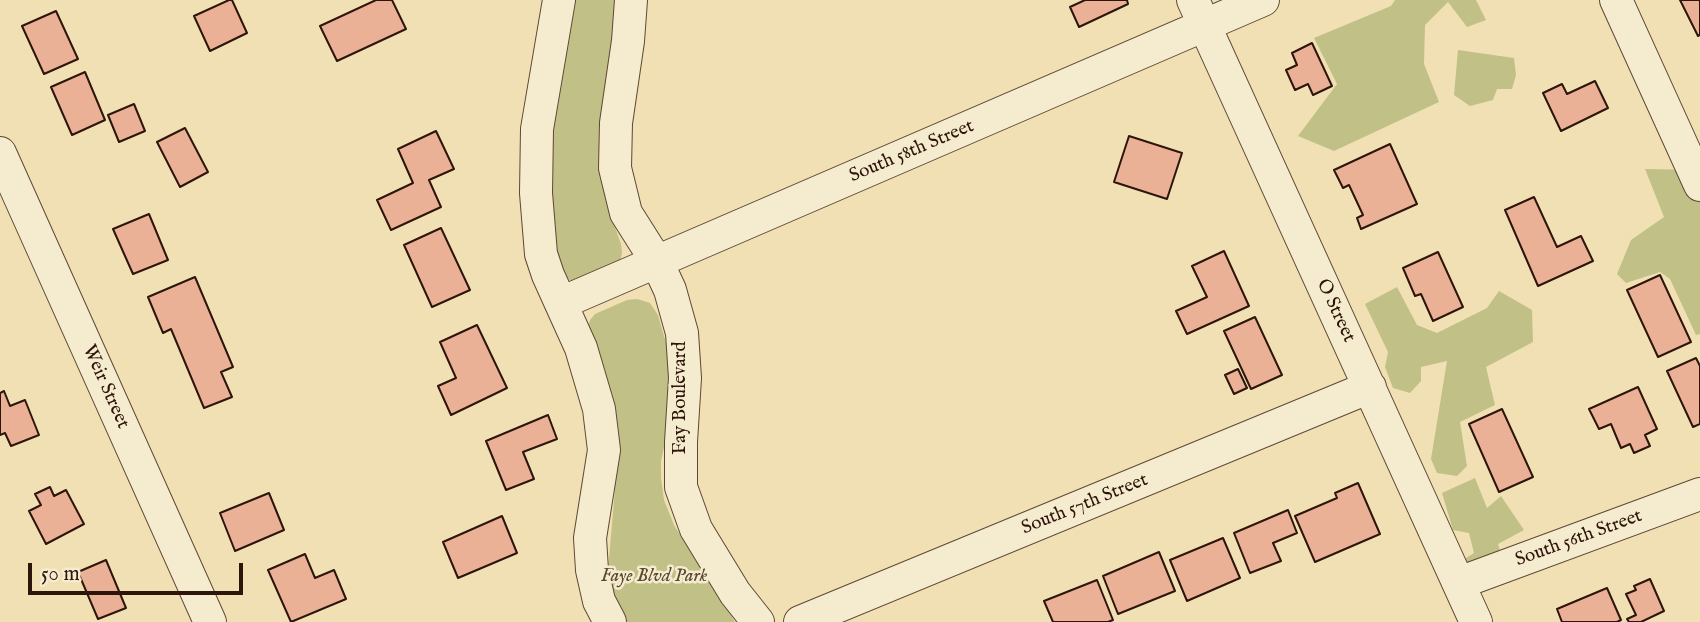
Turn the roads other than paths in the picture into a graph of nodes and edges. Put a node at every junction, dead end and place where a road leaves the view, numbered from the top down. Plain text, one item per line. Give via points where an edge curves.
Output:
1 (559, 0) edge
2 (631, 0) edge
3 (1263, 0) edge
4 (1616, 0) edge
5 (1199, 13) edge
6 (0, 153) edge
7 (1700, 185) edge
8 (657, 262) junction
9 (561, 303) junction
10 (1370, 387) junction
11 (1700, 494) edge
12 (1459, 583) junction
13 (210, 622) edge
14 (610, 622) edge
15 (758, 622) edge
16 (800, 622) edge
17 (1476, 622) edge

1 - 9 street via 537,129 536,193 541,254
2 - 8 street, Fay Boulevard via 615,168 626,213
3 - 5 street, South 58th Street
4 - 7 street
5 - 8 street, South 58th Street
5 - 10 street, O Street
6 - 13 street, Weir Street
8 - 9 street, South 58th Street
8 - 15 street, Fay Boulevard via 682,334 681,487 696,528
9 - 14 street via 581,348 598,410 604,450 590,538 599,601
10 - 12 street, O Street
10 - 16 street, South 57th Street
11 - 12 street, South 56th Street
12 - 17 street, O Street

